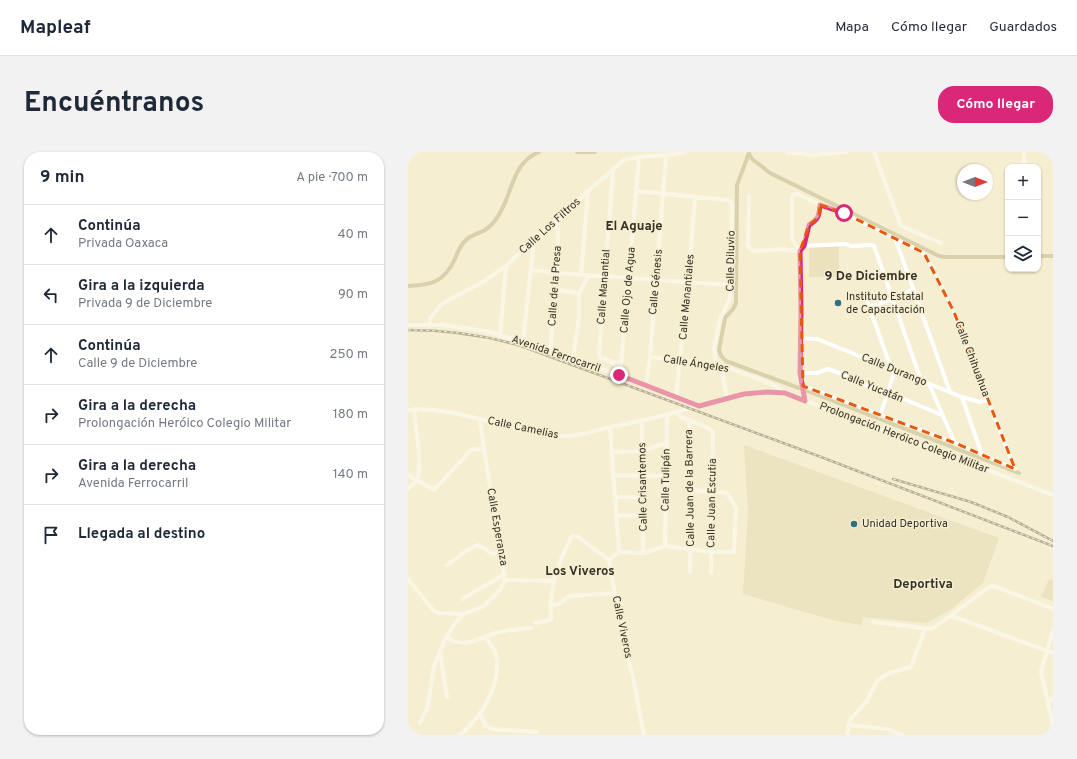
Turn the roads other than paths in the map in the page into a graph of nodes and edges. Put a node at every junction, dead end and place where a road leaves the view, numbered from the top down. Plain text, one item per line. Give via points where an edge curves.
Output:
1 (685, 152) edge
2 (787, 152) edge
3 (847, 152) edge
4 (874, 152) edge
5 (1024, 152) edge
6 (666, 156) junction
7 (639, 157) junction
8 (1024, 164) edge
9 (613, 169) junction
10 (588, 191) junction
11 (636, 191) junction
12 (663, 194) junction
13 (749, 196) dead end
14 (695, 197) junction
15 (820, 205) junction
16 (558, 220) junction
17 (895, 238) junction
18 (534, 239) junction
19 (941, 243) dead end
20 (804, 246) junction
21 (800, 251) junction
22 (506, 266) junction
23 (531, 270) junction
24 (557, 273) junction
25 (582, 275) junction
26 (589, 275) junction
27 (604, 276) junction
28 (629, 278) junction
29 (656, 280) junction
30 (688, 282) junction
31 (730, 285) junction
32 (913, 289) junction
33 (556, 290) junction
34 (579, 293) junction
35 (866, 298) dead end
36 (893, 299) junction
37 (869, 307) junction
38 (408, 325) edge
39 (430, 326) junction
40 (500, 335) junction
41 (801, 338) junction
42 (523, 342) junction
43 (550, 352) junction
44 (650, 357) junction
45 (573, 359) junction
46 (681, 360) junction
47 (621, 365) junction
48 (716, 366) junction
49 (722, 367) junction
50 (893, 369) junction
51 (800, 373) junction
52 (619, 375) junction
53 (921, 380) junction
54 (929, 384) junction
55 (646, 385) junction
56 (803, 386) junction
57 (887, 392) junction
58 (950, 392) junction
59 (785, 393) junction
60 (676, 397) junction
61 (962, 397) junction
62 (727, 398) junction
63 (988, 400) junction
64 (805, 401) junction
65 (699, 406) junction
66 (414, 409) junction
67 (408, 410) edge
68 (683, 410) joint
69 (676, 412) junction
70 (667, 414) junction
71 (942, 415) junction
72 (880, 416) junction
73 (480, 419) junction
74 (642, 420) junction
75 (689, 420) junction
76 (610, 428) junction
77 (666, 443) junction
78 (955, 443) junction
79 (484, 449) junction
80 (642, 450) junction
81 (611, 452) junction
82 (982, 455) junction
83 (408, 475) edge
84 (613, 475) junction
85 (642, 476) junction
86 (666, 476) junction
87 (416, 480) junction
88 (408, 489) edge
89 (691, 490) junction
90 (712, 492) junction
91 (1053, 495) edge
92 (615, 497) junction
93 (643, 500) junction
94 (616, 515) junction
95 (643, 516) junction
96 (665, 546) junction
97 (690, 550) junction
98 (500, 551) junction
99 (619, 552) junction
100 (711, 552) junction
101 (643, 553) junction
102 (609, 560) junction
103 (448, 565) dead end
104 (690, 572) dead end
105 (505, 574) junction
106 (711, 574) dead end
107 (408, 579) edge
108 (505, 580) junction
109 (554, 581) junction
110 (615, 593) junction
111 (462, 599) dead end
112 (550, 606) junction
113 (1053, 609) edge
114 (464, 614) junction
115 (952, 616) junction
116 (873, 622) dead end
117 (535, 623) dead end
118 (531, 628) dead end
119 (925, 629) junction
120 (1053, 630) edge
121 (485, 637) junction
122 (446, 638) junction
123 (1048, 651) junction
124 (440, 652) junction
125 (1053, 653) edge
126 (447, 697) dead end
127 (1053, 699) edge
128 (1047, 701) junction
129 (480, 714) junction
130 (420, 723) dead end
131 (848, 725) junction
132 (1053, 725) edge
133 (537, 732) dead end
134 (458, 735) edge
135 (644, 735) edge
136 (848, 735) edge
137 (902, 735) edge

1 - 6 street, Calle Los Filtros
2 - 3 street via 811,156
4 - 19 street via 901,226
5 - 8 street
6 - 7 street, Calle Los Filtros
6 - 12 street, Calle Génesis
7 - 9 street, Calle Los Filtros via 624,160
7 - 11 street, Calle Ojo de Agua
9 - 10 street, Calle Los Filtros
9 - 27 street, Calle Manantial
10 - 16 street, Calle Los Filtros
10 - 25 street
11 - 12 street
11 - 28 street, Calle Ojo de Agua
12 - 14 street
12 - 29 street, Calle Génesis
13 - 21 street via 748,247 754,250
14 - 30 street, Calle Manantiales
14 - 31 street, Calle Diluvio via 731,202
15 - 17 street via 844,213
15 - 20 street via 819,217 809,225
15 - 21 street via 798,194 792,197 792,239
16 - 18 street, Calle Los Filtros
16 - 24 street, Calle de la Presa
17 - 32 street
17 - 63 street, Calle Chihuahua via 924,253 954,312
18 - 22 street, Calle Los Filtros
18 - 23 street
20 - 21 street
20 - 36 street via 874,246
21 - 41 street
22 - 39 street, Calle Los Filtros via 442,304 430,318
22 - 40 street
23 - 24 street
23 - 42 street
24 - 25 street
24 - 33 street, Calle de la Presa
25 - 26 street
26 - 27 street
26 - 34 street
27 - 28 street
27 - 47 street, Calle Manantial via 599,356
28 - 29 street
28 - 47 street, Calle Ojo de Agua
29 - 30 street
29 - 44 street, Calle Génesis
30 - 31 street
30 - 46 street, Calle Manantiales
31 - 48 street, Calle Diluvio via 730,298 720,319 714,349
32 - 36 street
32 - 58 street
33 - 34 street
33 - 43 street, Calle de la Presa
34 - 45 street via 580,316
35 - 37 street
36 - 37 street
36 - 53 street
37 - 50 street
38 - 39 street, Avenida Ferrocarril
39 - 40 street, Avenida Ferrocarril via 450,326
40 - 42 street, Avenida Ferrocarril
41 - 50 street, Calle Durango via 817,339
41 - 51 street
42 - 43 street, Avenida Ferrocarril
43 - 45 street, Avenida Ferrocarril
44 - 46 street, Calle Ángeles
44 - 55 street, Calle Génesis
45 - 52 street, Avenida Ferrocarril
46 - 48 street, Calle Ángeles
46 - 60 street, Calle Manantiales
47 - 52 street, Calle Ojo de Agua
48 - 49 street, Calle Ángeles
49 - 59 street, Calle Ángeles via 776,386
49 - 62 street
50 - 53 street, Calle Durango
50 - 57 street
51 - 56 street
51 - 57 street, Calle Yucatán via 817,374 828,369
52 - 55 street, Avenida Ferrocarril
53 - 54 street, Calle Durango
54 - 58 street, Calle Durango
54 - 71 street
55 - 60 street, Avenida Ferrocarril
56 - 64 street
56 - 72 street
57 - 71 street, Calle Yucatán
57 - 72 street
58 - 61 street, Calle Durango
59 - 62 street, Prolongación Heróico Colegio Militar via 767,392
59 - 64 street, Prolongación Heróico Colegio Militar
60 - 65 street, Avenida Ferrocarril
61 - 63 street, Calle Durango via 980,402
61 - 82 street
62 - 65 street, Prolongación Heróico Colegio Militar
63 - 82 street, Calle Chihuahua via 1014,469
64 - 91 street, Prolongación Heróico Colegio Militar
65 - 68 street, Prolongación Heróico Colegio Militar
66 - 67 street, Calle Camelias
66 - 73 street, Calle Camelias via 435,410
66 - 87 street via 419,461
68 - 69 street, Calle Camelias
69 - 70 street, Calle Camelias
69 - 75 street, Calle Juan de la Barrera
70 - 74 street, Calle Camelias
70 - 77 street, Calle Tulipán
71 - 78 street
72 - 78 street
73 - 76 street, Calle Camelias via 547,435 563,436
73 - 79 street, Calle Esperanza
74 - 76 street, Calle Camelias
74 - 80 street, Calle Crisantemos
75 - 89 street, Calle Juan de la Barrera
75 - 90 street, Calle Juan Escutia via 713,432
76 - 81 street
77 - 80 street
77 - 86 street, Calle Tulipán
78 - 82 street
79 - 87 street via 472,449 434,490
79 - 98 street, Calle Esperanza
80 - 81 street
80 - 85 street, Calle Crisantemos
81 - 84 street
83 - 87 street
84 - 85 street
84 - 92 street
85 - 86 street
85 - 93 street, Calle Crisantemos
86 - 96 street, Calle Tulipán
87 - 88 street
89 - 90 street
89 - 97 street, Calle Juan de la Barrera
90 - 100 street, Calle Juan Escutia
90 - 100 street via 727,493 736,508 734,552
92 - 93 street
92 - 94 street
93 - 95 street, Calle Crisantemos
94 - 95 street
94 - 99 street
95 - 101 street, Calle Crisantemos
96 - 97 street
96 - 101 street
97 - 100 street
97 - 104 street, Calle Juan de la Barrera
98 - 103 street via 493,554 478,545
98 - 105 street, Calle Esperanza
99 - 101 street
99 - 102 street
100 - 106 street, Calle Juan Escutia
102 - 109 street via 575,535 572,536 561,558
102 - 110 street, Calle Viveros
105 - 108 street, Calle Esperanza
105 - 111 street
107 - 114 street via 433,610 438,613
108 - 109 street
108 - 114 street, Calle Esperanza via 501,589 484,606
109 - 112 street
110 - 112 street via 569,596 559,604
110 - 135 street, Calle Viveros via 623,621 625,646
112 - 117 street via 551,620
113 - 115 street via 994,586 989,587
114 - 122 street, Calle Esperanza
115 - 119 street via 932,629
115 - 123 street
116 - 119 street
118 - 121 street via 498,632
119 - 131 street via 911,667 889,673 877,681 866,702
120 - 123 street
121 - 122 street via 466,644
121 - 129 street via 495,652 497,665 495,683
122 - 124 street, Calle Esperanza
123 - 125 street
123 - 128 street via 1041,672
124 - 126 street
124 - 130 street, Calle Esperanza via 434,666 428,706
127 - 128 street
128 - 132 street
129 - 133 street via 486,726 492,729
129 - 134 street
131 - 136 street
131 - 137 street via 887,729

